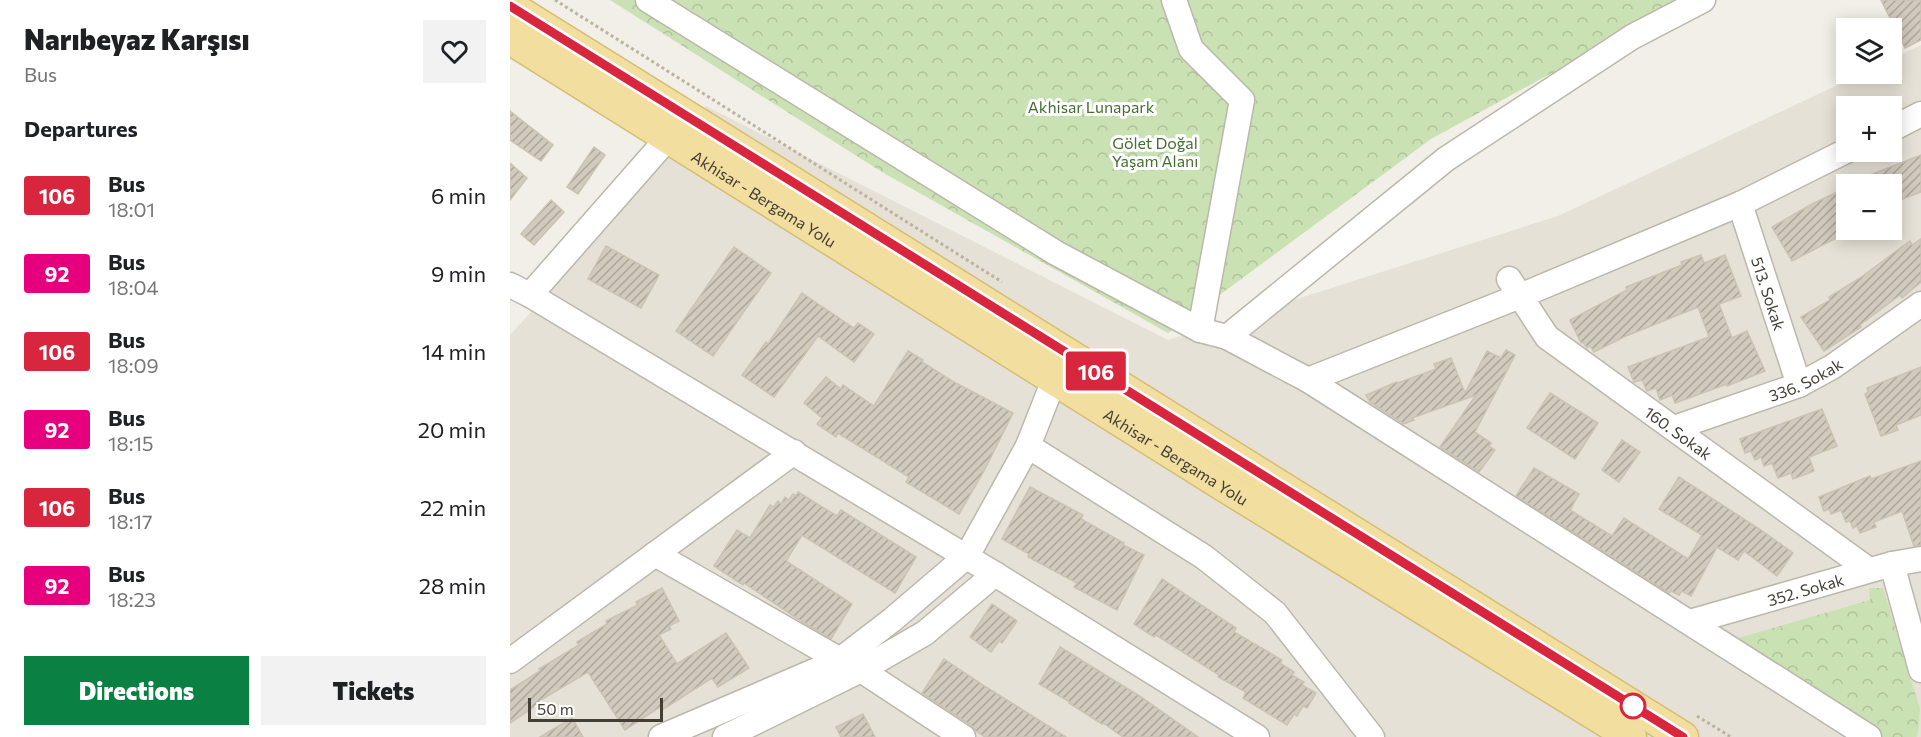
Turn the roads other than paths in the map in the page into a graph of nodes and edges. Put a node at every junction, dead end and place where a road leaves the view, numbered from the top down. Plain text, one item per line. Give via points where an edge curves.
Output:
1 (648, 0) edge
2 (1174, 0) edge
3 (1703, 0) edge
4 (510, 6) edge
5 (510, 39) edge
6 (1921, 114) edge
7 (1902, 124) edge
8 (668, 138) junction
9 (1836, 156) edge
10 (1740, 204) junction
11 (1514, 287) junction
12 (520, 290) edge
13 (1921, 304) edge
14 (1200, 330) junction
15 (1227, 338) junction
16 (1054, 380) junction
17 (1308, 380) junction
18 (1799, 385) junction
19 (1674, 428) junction
20 (1028, 446) junction
21 (794, 452) junction
22 (655, 554) junction
23 (967, 556) junction
24 (1921, 559) edge
25 (1880, 567) junction
26 (995, 574) junction
27 (1690, 622) junction
28 (510, 661) edge
29 (851, 665) junction
30 (1921, 670) edge
31 (661, 737) edge
32 (725, 737) edge
33 (963, 737) edge
34 (1257, 737) edge
35 (1372, 737) edge
36 (1631, 737) edge
37 (1683, 737) edge
38 (1869, 737) edge

1 - 14 street via 1056,253
2 - 14 street via 1191,49 1242,100
3 - 15 street via 1632,37 1446,159
4 - 37 main road, Akhisar - Bergama Yolu
5 - 8 main road, Akhisar - Bergama Yolu
6 - 7 street
8 - 12 street
8 - 16 main road, Akhisar - Bergama Yolu
9 - 10 street
10 - 11 street
10 - 18 street, 513. Sokak
11 - 17 street
11 - 19 street, 160. Sokak via 1547,337
12 - 21 street
13 - 18 street, 336. Sokak via 1832,368
14 - 15 street
15 - 17 street
16 - 20 street
16 - 36 main road, Akhisar - Bergama Yolu
17 - 27 street
18 - 19 street, 336. Sokak
19 - 25 street, 160. Sokak
20 - 23 street
20 - 35 street via 1204,557 1275,613
21 - 22 street
21 - 23 street
22 - 28 street
22 - 29 street
23 - 26 street
23 - 29 street via 892,620
24 - 25 street, 352. Sokak
25 - 27 street, 352. Sokak
25 - 30 street
26 - 29 street via 925,633
26 - 34 street
27 - 38 street
29 - 31 street
29 - 32 street
29 - 33 street

